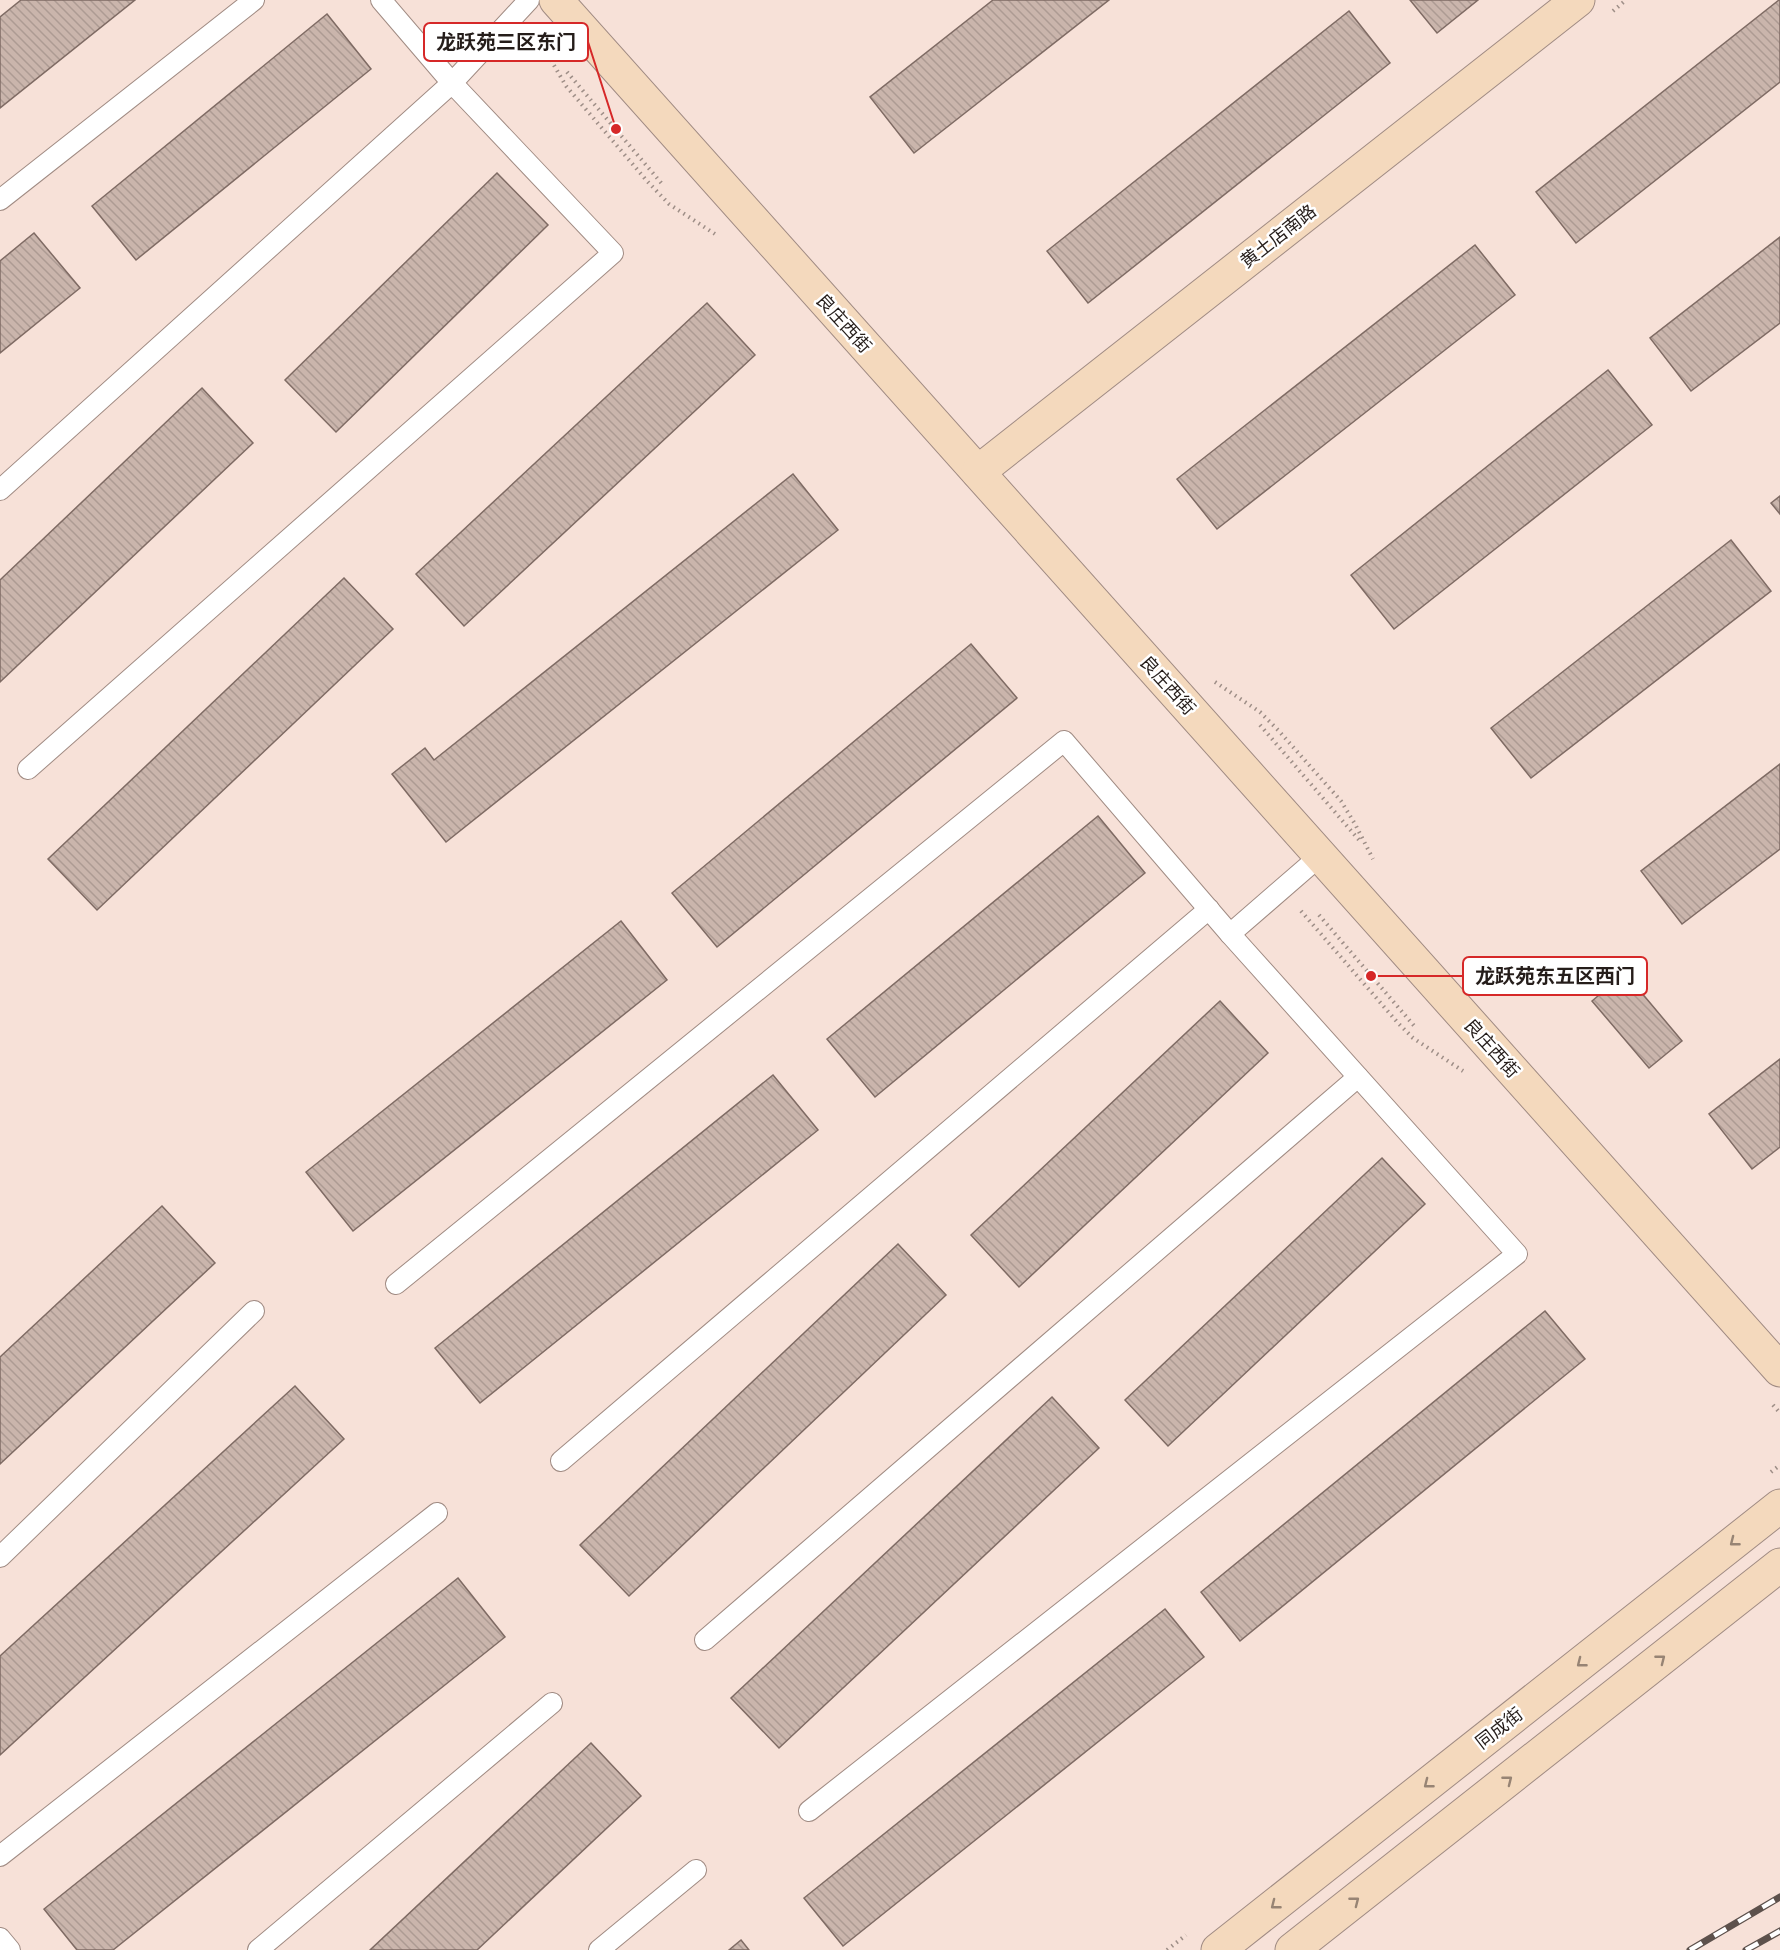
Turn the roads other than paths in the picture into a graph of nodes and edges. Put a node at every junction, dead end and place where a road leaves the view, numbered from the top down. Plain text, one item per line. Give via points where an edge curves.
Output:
1 (254, 0) edge
2 (381, 0) edge
3 (556, 0) edge
4 (1578, 0) edge
5 (525, 4) edge
6 (452, 83) junction
7 (0, 200) edge
8 (978, 472) junction
9 (0, 490) edge
10 (28, 769) dead end
11 (1320, 856) junction
12 (1209, 909) junction
13 (1230, 933) junction
14 (1358, 1077) junction
15 (396, 1284) dead end
16 (254, 1311) dead end
17 (1780, 1370) edge
18 (561, 1461) dead end
19 (1780, 1506) edge
20 (437, 1513) dead end
21 (0, 1557) edge
22 (1780, 1565) edge
23 (705, 1640) dead end
24 (552, 1702) dead end
25 (809, 1811) dead end
26 (0, 1856) edge
27 (696, 1870) dead end
28 (0, 1938) edge
29 (10, 1950) edge
30 (258, 1950) edge
31 (599, 1950) edge
32 (1218, 1950) edge
33 (1292, 1950) edge

1 - 7 lane
2 - 6 lane
3 - 8 street, 良庄西街
4 - 8 street, 黄土店南路
5 - 6 lane
6 - 9 lane
6 - 10 lane via 613,253
8 - 11 street, 良庄西街
11 - 13 lane
11 - 17 street, 良庄西街
12 - 13 lane
12 - 15 lane via 1064,741
12 - 18 lane
13 - 14 lane
14 - 23 lane
14 - 25 lane via 1517,1254
16 - 21 lane
19 -> 32 street, 同成街
20 - 26 lane
33 -> 22 street
24 - 30 lane
27 - 31 lane
28 - 29 lane

